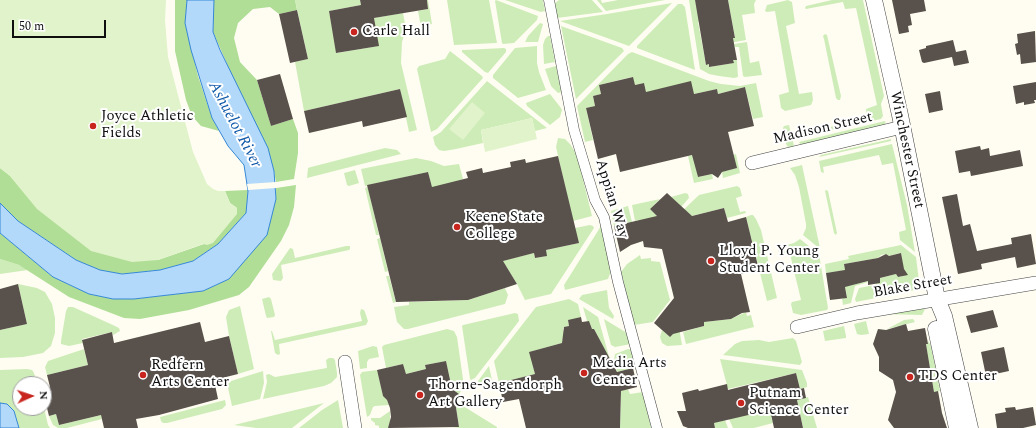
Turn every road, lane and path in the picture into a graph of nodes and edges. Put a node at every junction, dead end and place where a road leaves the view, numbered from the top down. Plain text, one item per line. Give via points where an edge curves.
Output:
1 (549, 0) edge
2 (874, 0) edge
3 (902, 127) junction
4 (752, 163) dead end
5 (1036, 283) edge
6 (937, 300) junction
7 (796, 327) dead end
8 (345, 362) dead end
9 (355, 428) edge
10 (657, 428) edge
11 (957, 428) edge
12 (970, 428) edge

1 - 10 street, Appian Way via 574,130 595,200 604,217 618,282
2 - 3 street, Winchester Street
3 - 4 street, Madison Street
3 - 6 street, Winchester Street
5 - 6 street, Blake Street
6 - 7 street, Blake Street via 857,313
6 - 11 street, Winchester Street via 934,321
6 - 12 street, Winchester Street via 944,316
8 - 9 street

